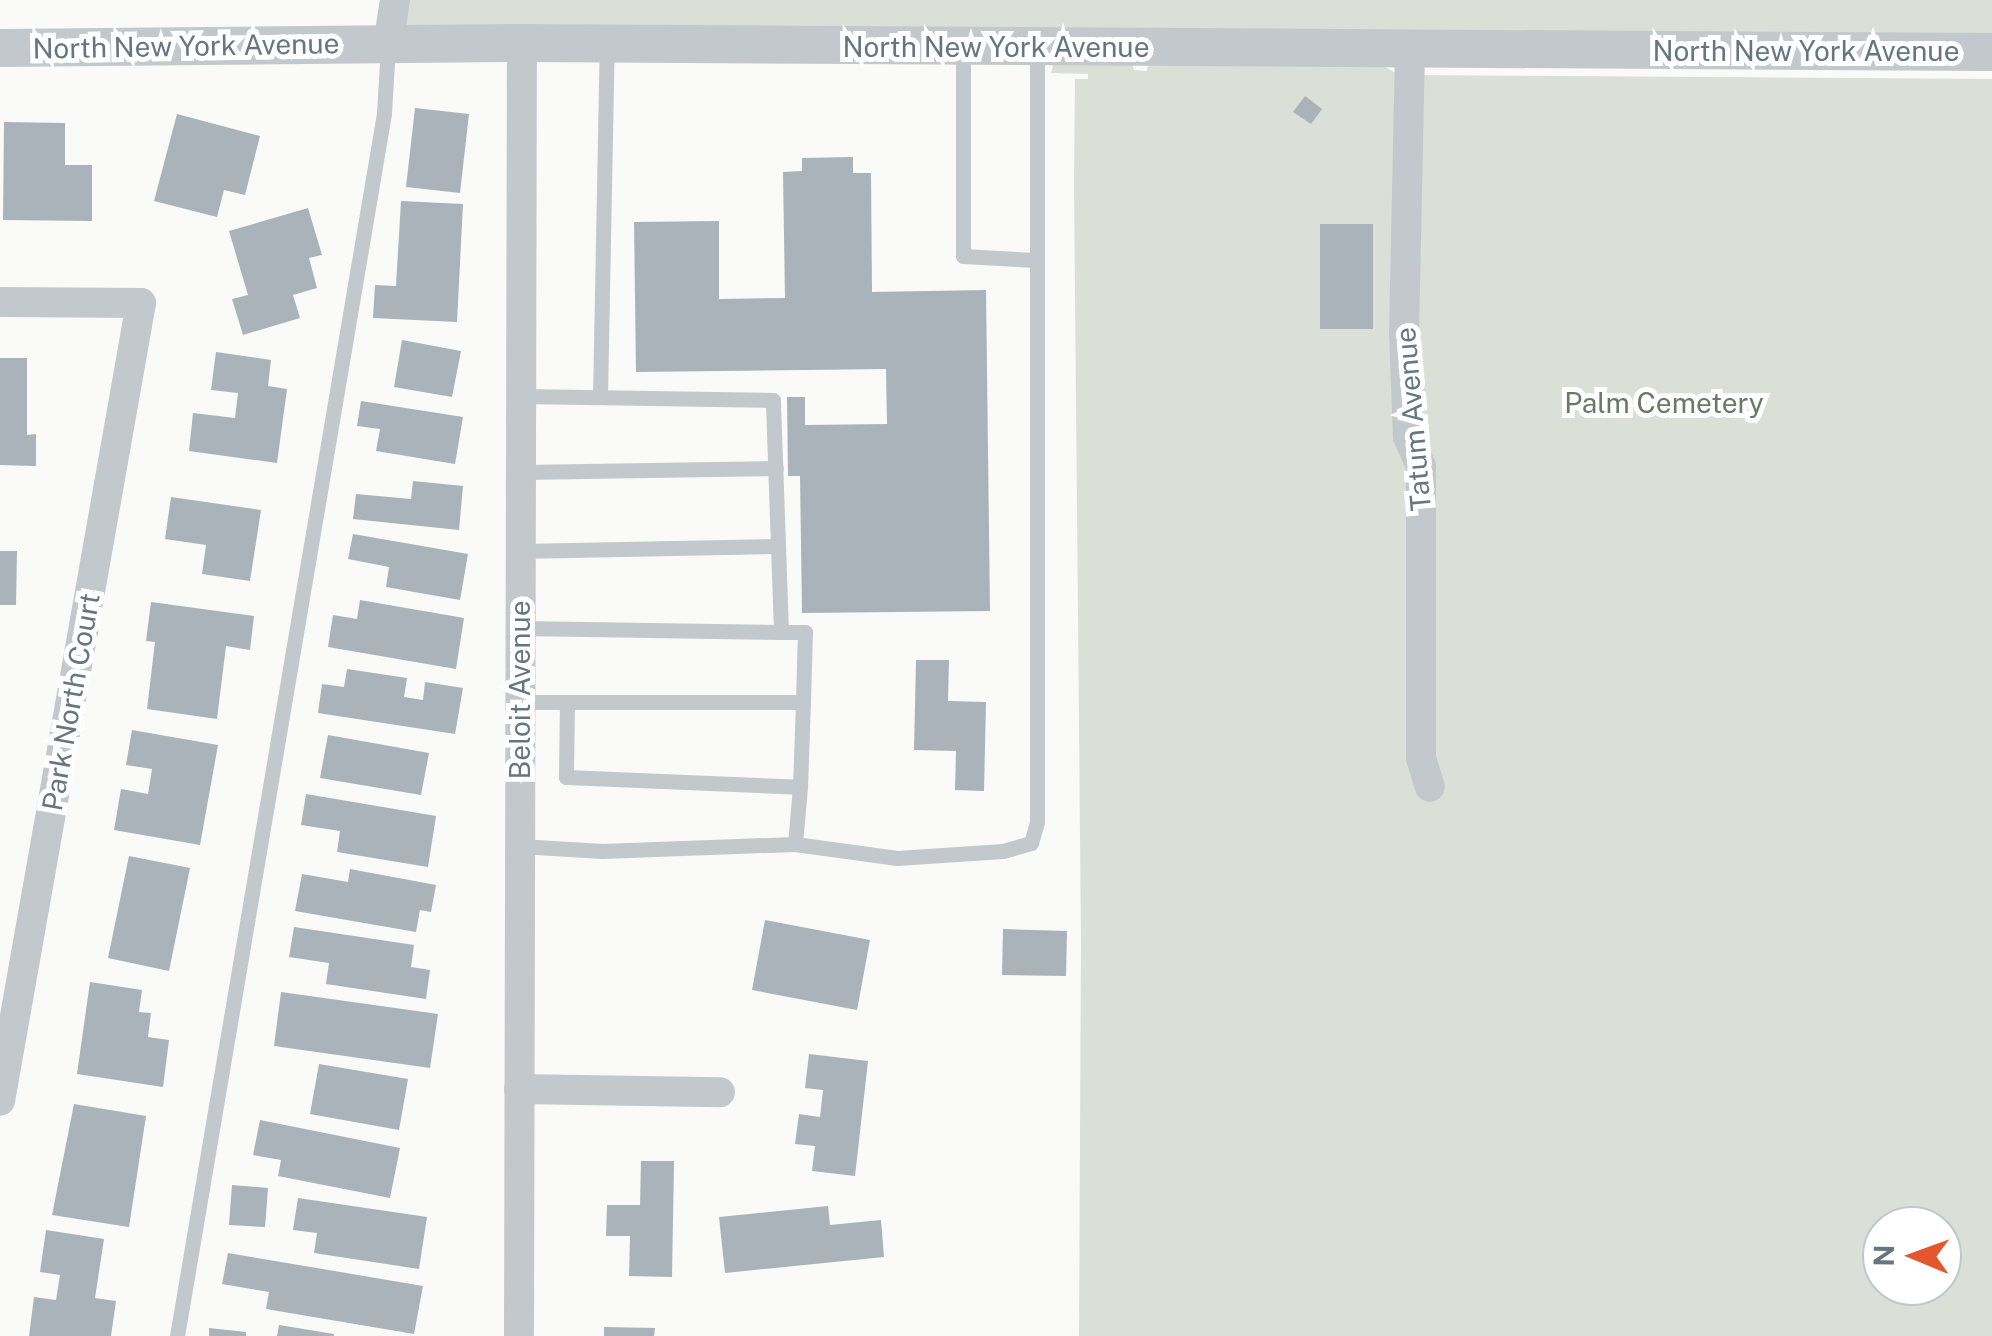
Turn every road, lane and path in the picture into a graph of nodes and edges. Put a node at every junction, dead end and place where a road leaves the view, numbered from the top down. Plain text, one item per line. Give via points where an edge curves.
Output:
1 (395, 0) edge
2 (522, 43) junction
3 (388, 44) junction
4 (607, 44) junction
5 (963, 46) junction
6 (1036, 47) junction
7 (0, 48) edge
8 (1410, 50) junction
9 (1992, 52) edge
10 (1035, 260) junction
11 (0, 302) edge
12 (521, 396) junction
13 (600, 397) junction
14 (776, 468) junction
15 (521, 472) junction
16 (778, 546) junction
17 (520, 551) junction
18 (520, 628) junction
19 (781, 632) junction
20 (520, 702) junction
21 (567, 702) junction
22 (803, 702) junction
23 (800, 787) junction
24 (1430, 787) dead end
25 (795, 844) junction
26 (520, 846) junction
27 (520, 1089) junction
28 (1, 1090) edge
29 (720, 1092) dead end
30 (176, 1336) edge
31 (519, 1336) edge

1 - 3 street
2 - 3 street, North New York Avenue
2 - 4 street, North New York Avenue
2 - 12 street, Beloit Avenue
3 - 7 street, North New York Avenue
3 - 30 lane via 384,112
4 - 5 street, North New York Avenue
4 - 13 lane
5 - 6 street, North New York Avenue
5 - 10 lane via 963,256
6 - 8 street, North New York Avenue
6 - 10 lane
8 - 9 street, North New York Avenue
8 - 24 street, Tatum Avenue via 1404,333 1408,437 1421,466 1421,758
10 - 25 lane via 1032,843 897,858
11 - 28 street, Park North Court via 141,304
12 - 13 lane
12 - 15 street, Beloit Avenue
13 - 14 lane via 774,400
14 - 15 lane
14 - 16 lane
15 - 17 street, Beloit Avenue
16 - 17 lane
16 - 19 lane
17 - 18 street, Beloit Avenue
18 - 19 lane
18 - 20 street, Beloit Avenue
19 - 22 lane via 805,632
20 - 21 lane
20 - 26 street, Beloit Avenue
21 - 22 lane
21 - 23 lane via 566,778
22 - 23 lane
23 - 25 lane
25 - 26 lane via 602,851
26 - 27 street, Beloit Avenue
27 - 29 street
27 - 31 street, Beloit Avenue

